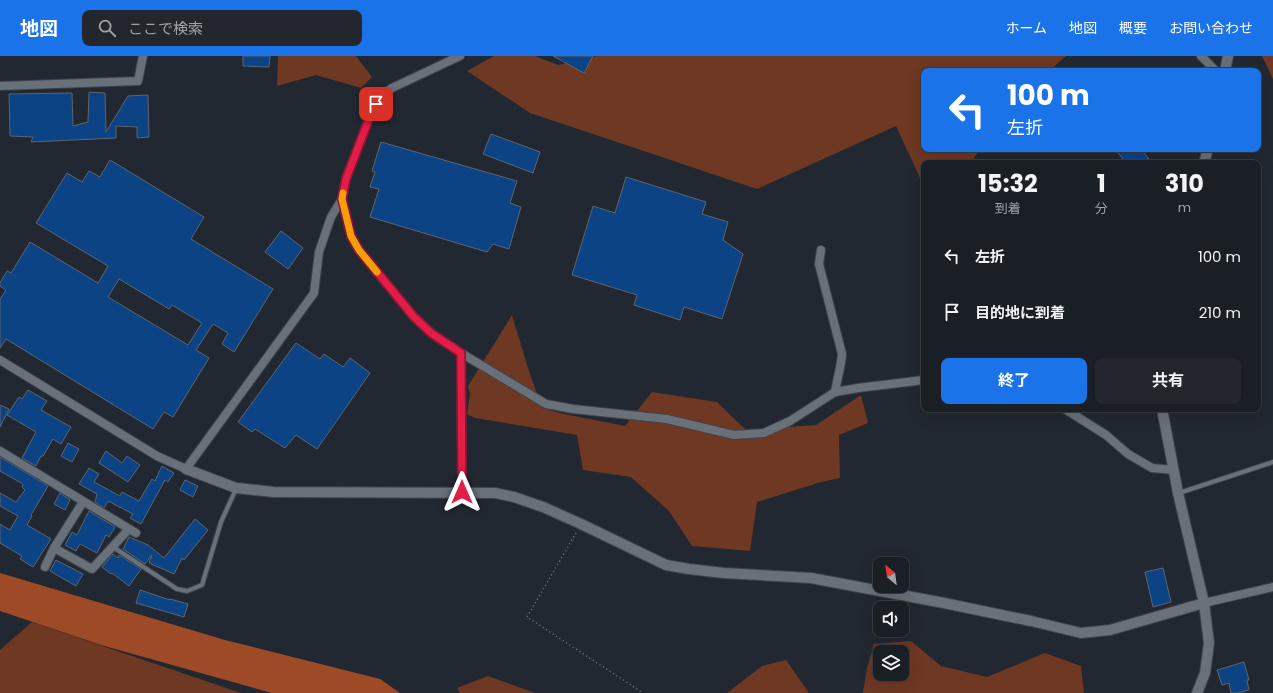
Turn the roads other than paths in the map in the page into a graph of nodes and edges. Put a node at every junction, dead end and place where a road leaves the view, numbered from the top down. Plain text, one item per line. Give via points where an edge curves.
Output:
1 (143, 56) edge
2 (460, 56) edge
3 (1201, 56) edge
4 (1228, 56) edge
5 (1213, 68) edge
6 (1226, 68) edge
7 (0, 86) edge
8 (342, 199) junction
9 (821, 250) dead end
10 (461, 353) junction
11 (0, 360) edge
12 (921, 380) edge
13 (835, 392) junction
14 (1070, 412) edge
15 (1163, 412) edge
16 (0, 451) edge
17 (1273, 462) edge
18 (186, 469) junction
19 (1174, 470) junction
20 (236, 488) junction
21 (462, 492) junction
22 (1178, 493) junction
23 (83, 502) junction
24 (113, 546) junction
25 (54, 548) junction
26 (45, 567) dead end
27 (1273, 587) edge
28 (1204, 603) junction
29 (1197, 693) edge

1 - 7 street via 138,82
2 - 8 street via 392,88 381,96 372,111 346,179
3 - 5 street
4 - 6 street
8 - 10 street via 351,236 359,250 414,317 431,333
8 - 18 street via 331,217 319,252 314,293
9 - 13 street via 819,264 842,354
10 - 13 street via 546,404 667,419 734,435 764,433 790,421
10 - 21 street
11 - 18 street via 157,456
12 - 13 street
14 - 19 street via 1152,468
15 - 19 street
16 - 23 street
17 - 22 lane
18 - 20 street
19 - 22 street
20 - 21 street via 274,492
20 - 24 lane via 221,522 202,585 187,591 177,590
21 - 28 street via 495,493 514,497 581,524 666,565 724,573 811,578 944,603 1081,633 1110,630
22 - 28 street
23 - 24 street via 133,531
23 - 25 street
24 - 25 street via 92,568
25 - 26 street
27 - 28 street
28 - 29 street via 1209,643 1205,673

